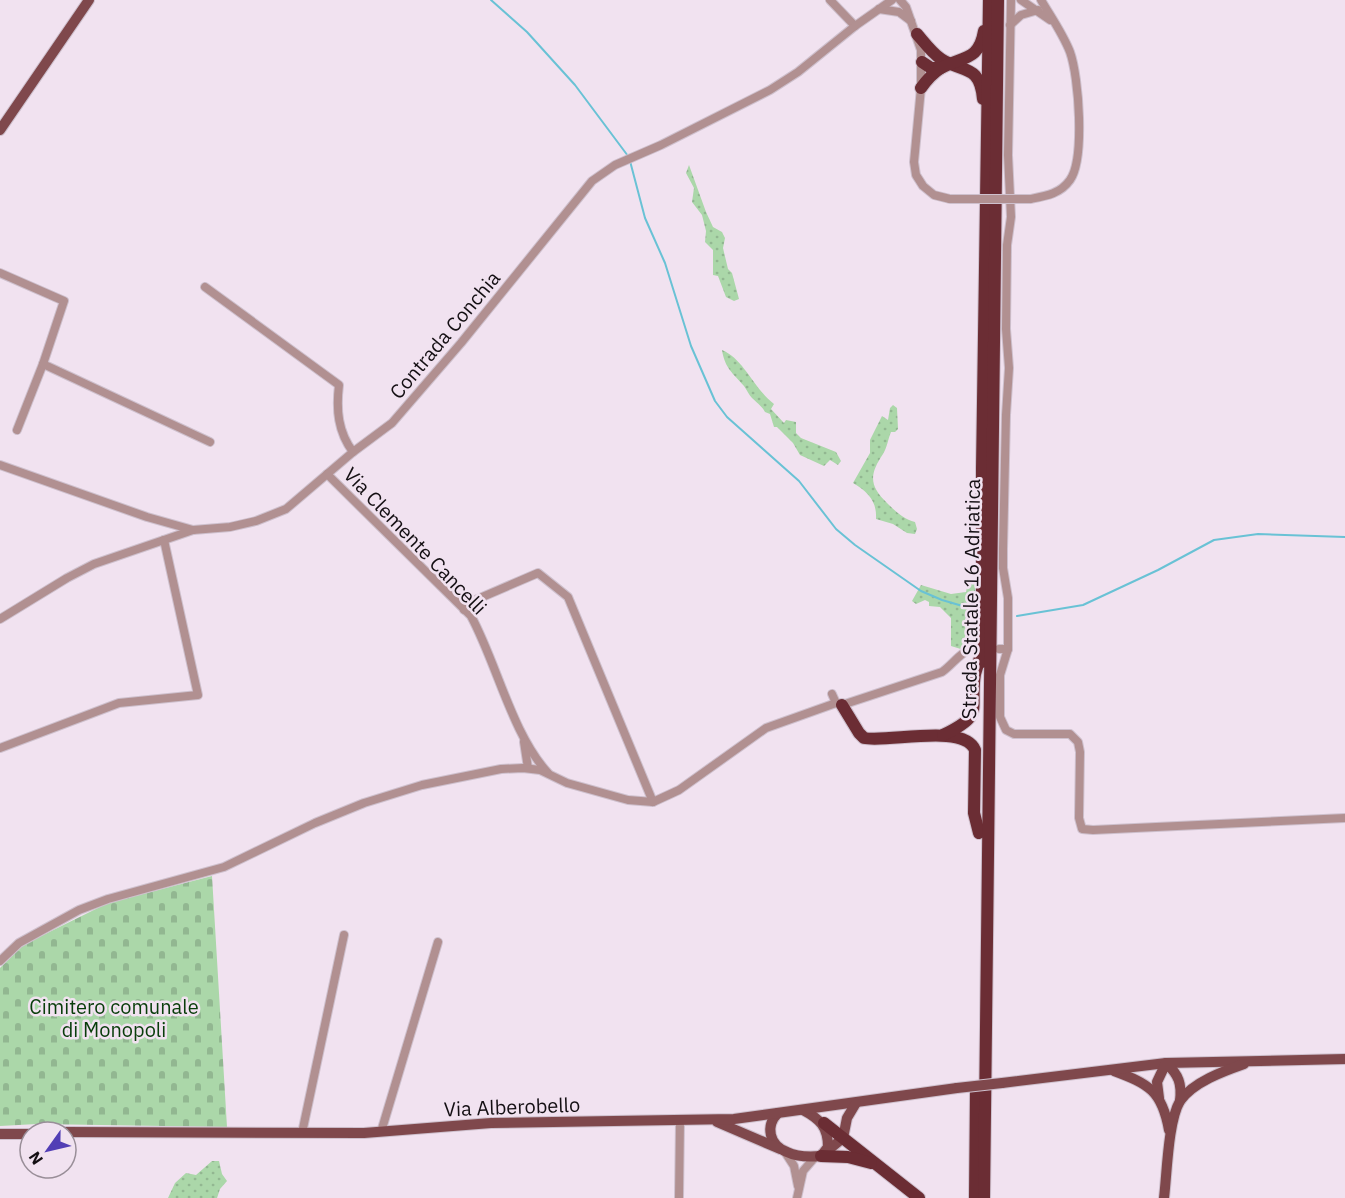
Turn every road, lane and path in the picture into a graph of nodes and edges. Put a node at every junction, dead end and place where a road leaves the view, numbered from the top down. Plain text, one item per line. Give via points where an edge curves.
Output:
1 (89, 0) edge
2 (830, 0) edge
3 (893, 0) edge
4 (900, 0) edge
5 (989, 0) edge
6 (998, 0) edge
7 (1011, 0) edge
8 (1021, 0) edge
9 (1041, 0) edge
10 (878, 9) junction
11 (1038, 10) junction
12 (899, 12) junction
13 (911, 22) junction
14 (1055, 24) junction
15 (1010, 25) junction
16 (855, 26) junction
17 (917, 34) junction
18 (922, 63) junction
19 (944, 64) junction
20 (921, 88) junction
21 (0, 130) edge
22 (987, 160) junction
23 (0, 273) edge
24 (205, 287) dead end
25 (43, 364) junction
26 (17, 430) dead end
27 (210, 442) dead end
28 (353, 452) junction
29 (0, 465) edge
30 (327, 474) junction
31 (193, 530) junction
32 (164, 540) junction
33 (464, 610) junction
34 (0, 619) edge
35 (976, 651) junction
36 (837, 700) junction
37 (944, 735) junction
38 (0, 748) edge
39 (529, 752) junction
40 (518, 768) junction
41 (530, 769) junction
42 (550, 775) junction
43 (653, 802) junction
44 (1345, 818) edge
45 (980, 833) junction
46 (344, 935) dead end
47 (438, 942) dead end
48 (0, 961) edge
49 (1345, 1059) edge
50 (1252, 1061) junction
51 (1166, 1064) junction
52 (1111, 1070) junction
53 (1159, 1098) junction
54 (1180, 1101) junction
55 (856, 1103) junction
56 (803, 1110) junction
57 (778, 1113) junction
58 (680, 1120) junction
59 (711, 1120) junction
60 (824, 1123) junction
61 (78, 1132) edge
62 (381, 1132) junction
63 (302, 1133) junction
64 (0, 1134) edge
65 (18, 1134) edge
66 (843, 1138) junction
67 (1170, 1139) junction
68 (783, 1150) junction
69 (821, 1154) junction
70 (875, 1164) junction
71 (975, 1173) junction
72 (798, 1187) junction
73 (679, 1198) edge
74 (797, 1198) edge
75 (919, 1198) edge
76 (967, 1198) edge
77 (975, 1198) edge
78 (984, 1198) edge
79 (1164, 1198) edge

1 - 21 main road
2 - 16 street
3 - 10 street, Contrada Conchia
3 - 12 street, Contrada Conchia
4 - 13 street
5 - 19 highway via 982,43 974,54
5 - 22 highway, Strada Statale 16 Adriatica
6 - 78 highway, Strada Statale 16 Adriatica
7 - 15 street
8 - 11 street
9 - 14 street
10 - 12 street
10 - 16 street, Contrada Conchia
11 - 14 street
11 - 15 street via 1022,15
12 - 13 street
13 - 17 street
14 - 20 street, bridge via 1076,72 1077,162 1071,179 1049,196 950,198 934,195 923,186 914,162
15 - 44 street via 1011,217 1006,329 1009,368 1003,549 1008,598 1000,717 1006,730 1014,734 1070,734 1078,742 1082,829
16 - 28 street, Contrada Conchia via 770,90 615,165 592,181 392,423
17 - 18 street
17 - 19 highway
18 - 19 highway via 931,59
18 - 20 street
19 - 20 highway
19 - 22 highway via 966,68 982,88
22 - 35 highway, Strada Statale 16 Adriatica
23 - 25 street via 64,301
24 - 28 street via 339,385 339,423
25 - 26 street
25 - 27 street
28 - 30 street, Contrada Conchia
29 - 31 street
30 - 31 street, Contrada Conchia via 286,509 230,527
30 - 33 street, Via Clemente Cancelli
31 - 32 street, Contrada Conchia
32 - 34 street, Contrada Conchia via 94,564
32 - 38 street via 198,694 119,702
33 - 39 street, Via Clemente Cancelli via 480,633
33 - 43 street via 473,601 538,573 568,597
35 - 36 street via 964,652 942,672
35 - 37 highway via 975,711 960,727
35 - 45 highway, Strada Statale 16 Adriatica
36 - 37 highway via 864,738
36 - 43 street via 766,728 679,790
37 - 45 highway via 971,743 975,750 974,813
39 - 40 street
39 - 41 street
39 - 42 street, Via Clemente Cancelli
40 - 41 street
40 - 48 street via 423,785 364,803 224,867 79,910 19,944
41 - 42 street
42 - 43 street via 628,800
45 - 71 highway, Strada Statale 16 Adriatica
46 - 63 street
47 - 62 street
49 - 50 main road, Via Alberobello
50 - 51 main road, Via Alberobello
50 - 54 main road via 1215,1075
51 - 52 main road, Via Alberobello
51 - 53 main road via 1157,1082
51 - 54 main road via 1179,1078
52 - 53 main road via 1144,1082
52 - 55 main road, Via Alberobello, bridge
53 - 67 main road
54 - 67 main road
55 - 56 main road, Via Alberobello
55 - 66 main road via 847,1118
56 - 57 main road, Via Alberobello
56 - 60 main road
57 - 59 main road, Via Alberobello
57 - 68 main road via 769,1129
58 - 59 main road, Via Alberobello
58 - 62 main road, Via Alberobello via 491,1123
58 - 73 street
59 - 68 main road
60 - 66 highway
60 - 69 main road via 828,1139
61 - 63 main road, Via Alberobello
62 - 63 main road, Via Alberobello
64 - 65 main road
66 - 69 main road
66 - 70 highway
67 - 79 main road
68 - 69 main road via 800,1156
68 - 72 street via 794,1166
69 - 70 highway
69 - 72 street via 803,1170
70 - 75 highway
71 - 76 highway
71 - 77 highway, Strada Statale 16 Adriatica
72 - 74 street

